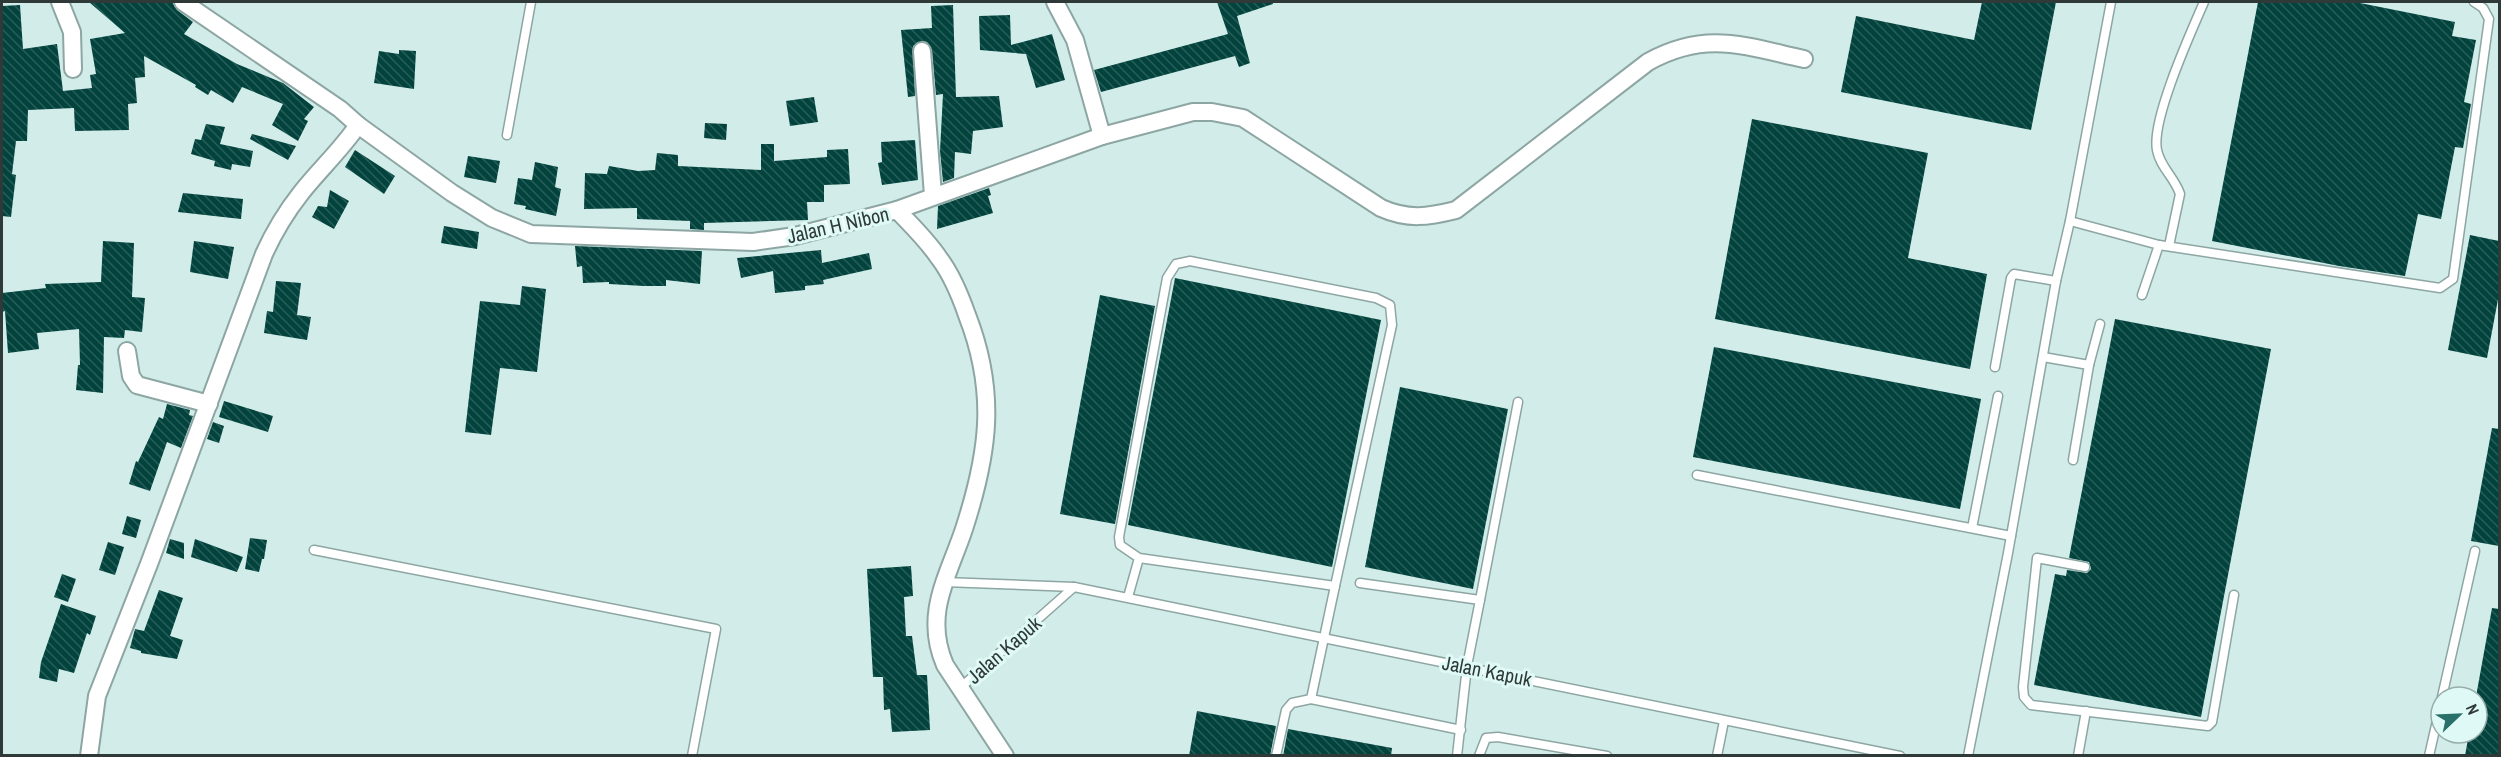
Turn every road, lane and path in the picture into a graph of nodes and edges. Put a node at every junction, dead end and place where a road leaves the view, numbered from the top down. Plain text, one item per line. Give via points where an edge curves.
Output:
1 (60, 2) edge
2 (183, 2) edge
3 (531, 2) edge
4 (1055, 2) edge
5 (2112, 2) edge
6 (2204, 2) edge
7 (2474, 2) edge
8 (922, 51) dead end
9 (1804, 59) dead end
10 (73, 69) dead end
11 (358, 125) junction
12 (507, 135) dead end
13 (1102, 136) junction
14 (933, 195) junction
15 (897, 210) junction
16 (2070, 221) junction
17 (2159, 245) junction
18 (2169, 246) junction
19 (2056, 281) junction
20 (2142, 294) dead end
21 (2100, 324) dead end
22 (127, 351) dead end
23 (2043, 357) junction
24 (2089, 365) junction
25 (1995, 367) dead end
26 (1998, 396) dead end
27 (1518, 402) dead end
28 (208, 404) junction
29 (2073, 460) dead end
30 (1696, 475) dead end
31 (1972, 528) junction
32 (2011, 536) junction
33 (314, 550) dead end
34 (2475, 551) dead end
35 (1139, 558) junction
36 (2085, 567) dead end
37 (944, 582) junction
38 (1360, 583) dead end
39 (1335, 586) junction
40 (1074, 587) junction
41 (2235, 595) dead end
42 (1128, 597) junction
43 (1480, 600) junction
44 (1324, 640) junction
45 (1467, 666) junction
46 (2445, 685) edge
47 (960, 688) junction
48 (1311, 699) junction
49 (2086, 711) junction
50 (1724, 721) junction
51 (1461, 730) junction
52 (89, 756) edge
53 (692, 756) edge
54 (1005, 756) edge
55 (1276, 756) edge
56 (1457, 756) edge
57 (1479, 756) edge
58 (1607, 756) edge
59 (1717, 756) edge
60 (1900, 756) edge
61 (1968, 756) edge
62 (2078, 756) edge

1 - 10 street via 72,32
2 - 11 street, Jalan H Nibon via 340,108
3 - 12 lane
4 - 13 street via 1075,40
5 - 16 lane
6 - 18 lane via 2172,81 2157,133 2156,148 2161,162 2180,194
7 - 18 lane via 2489,19 2450,283 2440,288
8 - 14 street
9 - 13 street via 1717,41 1665,52 1456,210 1436,215 1398,216 1381,208 1235,115 1193,112
11 - 15 street, Jalan H Nibon via 492,219 531,234 753,242 795,236
11 - 28 street via 301,193 273,236
13 - 14 street
14 - 15 street
15 - 37 street, Jalan H Nibon via 939,257 952,279 976,339 986,379 987,419 980,471
16 - 17 lane
16 - 19 lane
17 - 18 lane
17 - 20 lane
19 - 23 lane
19 - 25 lane via 2018,274 2011,278
21 - 24 lane
22 - 28 street via 131,376 137,386
23 - 24 lane
23 - 32 lane
24 - 29 lane
26 - 31 lane
27 - 43 lane
28 - 52 street via 97,696
30 - 31 lane
31 - 32 lane
32 - 61 lane
33 - 53 lane via 716,629
34 - 46 lane
35 - 39 lane
35 - 39 lane via 1124,550 1119,537 1167,278 1176,264 1190,261 1376,298 1390,305 1392,325
35 - 42 lane
36 - 49 lane via 2037,558 2023,687 2024,697 2031,705
37 - 40 lane, Jalan Kapuk
37 - 47 street, Jalan H Nibon via 935,633 945,665
38 - 43 lane
39 - 44 lane
40 - 42 lane, Jalan Kapuk
40 - 47 lane, Jalan Kapuk
41 - 49 lane via 2212,722 2208,726
42 - 44 lane, Jalan Kapuk
43 - 45 lane
44 - 45 lane, Jalan Kapuk
44 - 48 lane
45 - 50 lane, Jalan Kapuk
45 - 51 lane
47 - 54 street, Jalan H Nibon
48 - 51 lane
48 - 55 lane via 1292,703 1286,710
49 - 62 lane
50 - 59 lane
50 - 60 lane, Jalan Kapuk
51 - 56 lane
57 - 58 lane via 1486,738 1498,737

